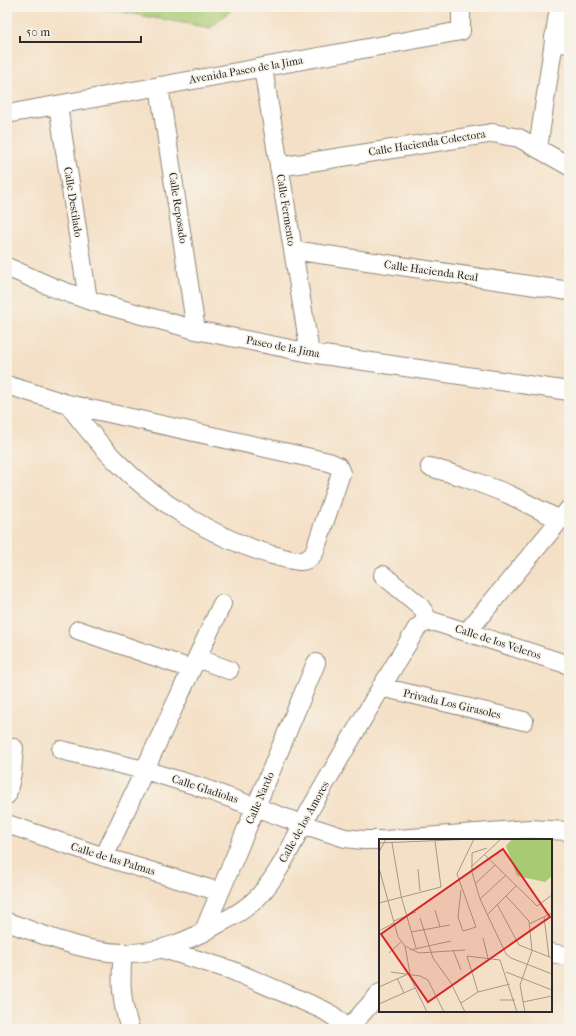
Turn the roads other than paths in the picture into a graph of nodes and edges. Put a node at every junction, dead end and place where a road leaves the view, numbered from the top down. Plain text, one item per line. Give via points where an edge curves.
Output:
1 (461, 7) edge
2 (559, 7) edge
3 (561, 41) edge
4 (263, 68) junction
5 (159, 86) junction
6 (58, 105) junction
7 (7, 114) edge
8 (538, 148) junction
9 (569, 166) edge
10 (279, 167) junction
11 (293, 250) junction
12 (7, 267) edge
13 (569, 291) edge
14 (88, 300) junction
15 (196, 330) junction
16 (310, 353) junction
17 (7, 385) edge
18 (569, 391) edge
19 (68, 404) junction
20 (430, 467) dead end
21 (565, 514) edge
22 (383, 575) dead end
23 (222, 604) dead end
24 (428, 622) junction
25 (78, 630) dead end
26 (467, 632) junction
27 (194, 663) junction
28 (316, 663) dead end
29 (569, 665) edge
30 (230, 670) dead end
31 (381, 687) junction
32 (524, 721) dead end
33 (14, 748) dead end
34 (60, 750) dead end
35 (144, 770) junction
36 (7, 795) edge
37 (256, 807) junction
38 (7, 824) edge
39 (302, 824) junction
40 (569, 831) edge
41 (398, 839) edge
42 (379, 840) edge
43 (104, 857) junction
44 (220, 892) junction
45 (7, 922) edge
46 (203, 933) junction
47 (163, 949) junction
48 (123, 953) junction
49 (552, 953) edge
50 (569, 956) edge
51 (379, 994) edge
52 (130, 1029) edge
53 (348, 1029) edge

1 - 4 street, Avenida Paseo de la Jima via 461,32
2 - 3 street
3 - 8 street
4 - 5 street, Avenida Paseo de la Jima
4 - 10 street, Calle Fermento
5 - 6 street, Avenida Paseo de la Jima
5 - 15 street, Calle Reposado
6 - 7 street, Avenida Paseo de la Jima
6 - 14 street, Calle Destilado
8 - 9 street, Calle Hacienda Colectora
8 - 10 street, Calle Hacienda Colectora via 519,138 493,132
10 - 11 street, Calle Fermento
11 - 13 street, Calle Hacienda Real
11 - 16 street, Calle Fermento
12 - 14 street, Paseo de la Jima
14 - 15 street, Paseo de la Jima
15 - 16 street, Paseo de la Jima
16 - 18 street, Paseo de la Jima
17 - 19 street
19 - 19 street via 117,462 159,498 205,527 255,550 302,561 314,554 341,473 338,466
20 - 21 street
21 - 26 street
22 - 24 street via 419,605
23 - 27 street
24 - 26 street, Calle de los Veleros
24 - 31 street, Calle de los Amores via 417,628
25 - 27 street
26 - 29 street, Calle de los Veleros
27 - 30 street
27 - 35 street
28 - 37 street, Calle Nardo
31 - 32 street, Privada Los Girasoles
31 - 39 street, Calle de los Amores
33 - 36 street
34 - 35 street, Calle Gladiolas
35 - 37 street, Calle Gladiolas
35 - 43 street
37 - 39 street, Calle Gladiolas
37 - 44 street, Calle Nardo
38 - 43 street, Calle de las Palmas
39 - 42 street, Calle Gladiolas via 345,838
39 - 46 street, Calle de los Amores via 277,871 260,896 249,906
40 - 41 street via 530,829
43 - 44 street, Calle de las Palmas
44 - 46 street, Calle Nardo
45 - 48 street, Calle de los Amores via 82,948
46 - 47 street, Calle de los Amores
47 - 48 street, Calle de los Amores
47 - 53 street via 231,970 329,1012
48 - 52 street via 121,984
49 - 50 street
51 - 53 street

